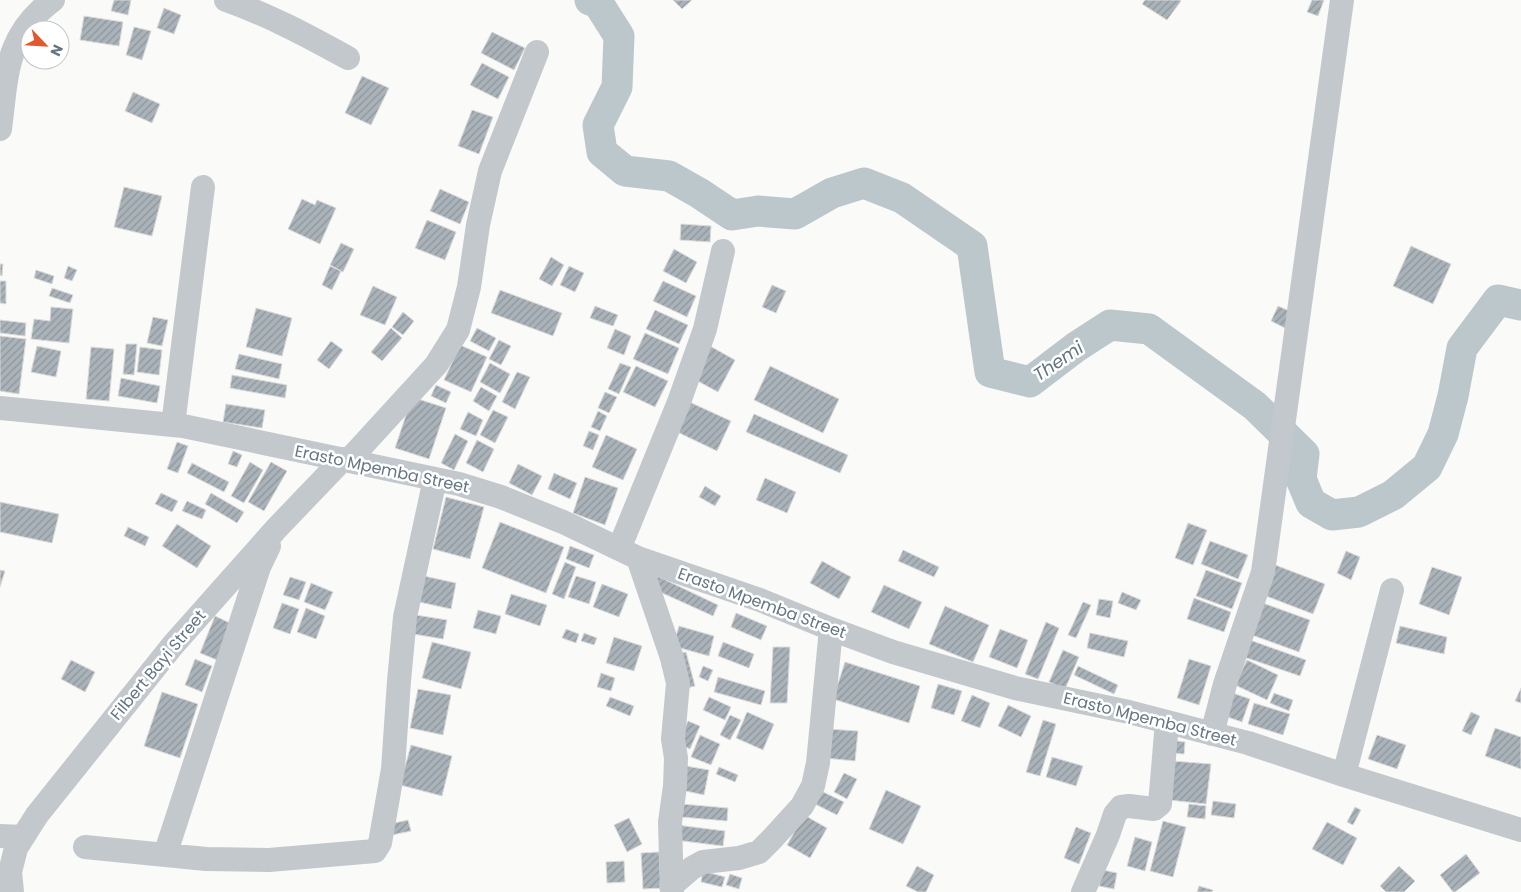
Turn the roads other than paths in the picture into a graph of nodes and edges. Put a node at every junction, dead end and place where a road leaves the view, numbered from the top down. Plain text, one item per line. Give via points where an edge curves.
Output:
1 (53, 0) edge
2 (226, 0) edge
3 (1342, 0) edge
4 (537, 52) dead end
5 (348, 58) dead end
6 (0, 129) edge
7 (203, 187) dead end
8 (724, 251) dead end
9 (0, 408) edge
10 (173, 425) junction
11 (346, 460) junction
12 (435, 479) junction
13 (276, 529) junction
14 (628, 553) junction
15 (1392, 590) dead end
16 (831, 629) junction
17 (1167, 722) junction
18 (1212, 734) junction
19 (1344, 775) junction
20 (1521, 830) edge
21 (11, 837) edge
22 (85, 847) dead end
23 (165, 855) junction
24 (672, 889) edge
25 (12, 892) edge
26 (1083, 892) edge

1 - 6 street via 39,10 22,31 10,56
2 - 5 street via 256,11
3 - 18 street via 1263,572 1230,668
4 - 11 street, Filbert Bayi Street via 490,171 458,330 436,365
7 - 10 street
8 - 14 street via 704,328
9 - 10 street, Erasto Mpemba Street
10 - 11 street, Erasto Mpemba Street
11 - 12 street, Erasto Mpemba Street
11 - 13 street, Filbert Bayi Street
12 - 14 street, Erasto Mpemba Street via 501,497
12 - 23 street via 405,617 393,769 380,843 375,851 269,860
13 - 21 street, Filbert Bayi Street via 173,645 37,815
13 - 23 street via 259,567
14 - 16 street, Erasto Mpemba Street
14 - 24 street via 672,658 678,683 673,739 676,786 670,822
15 - 19 street
16 - 17 street, Erasto Mpemba Street via 894,652 1015,688
16 - 24 street via 818,763 813,786 802,806 759,852 704,862 692,868
17 - 18 street, Erasto Mpemba Street
17 - 26 street via 1160,804 1154,809 1121,807 1115,814
18 - 19 street, Erasto Mpemba Street
19 - 20 street, Erasto Mpemba Street
21 - 25 street, Filbert Bayi Street via 16,848 10,872
22 - 23 street

